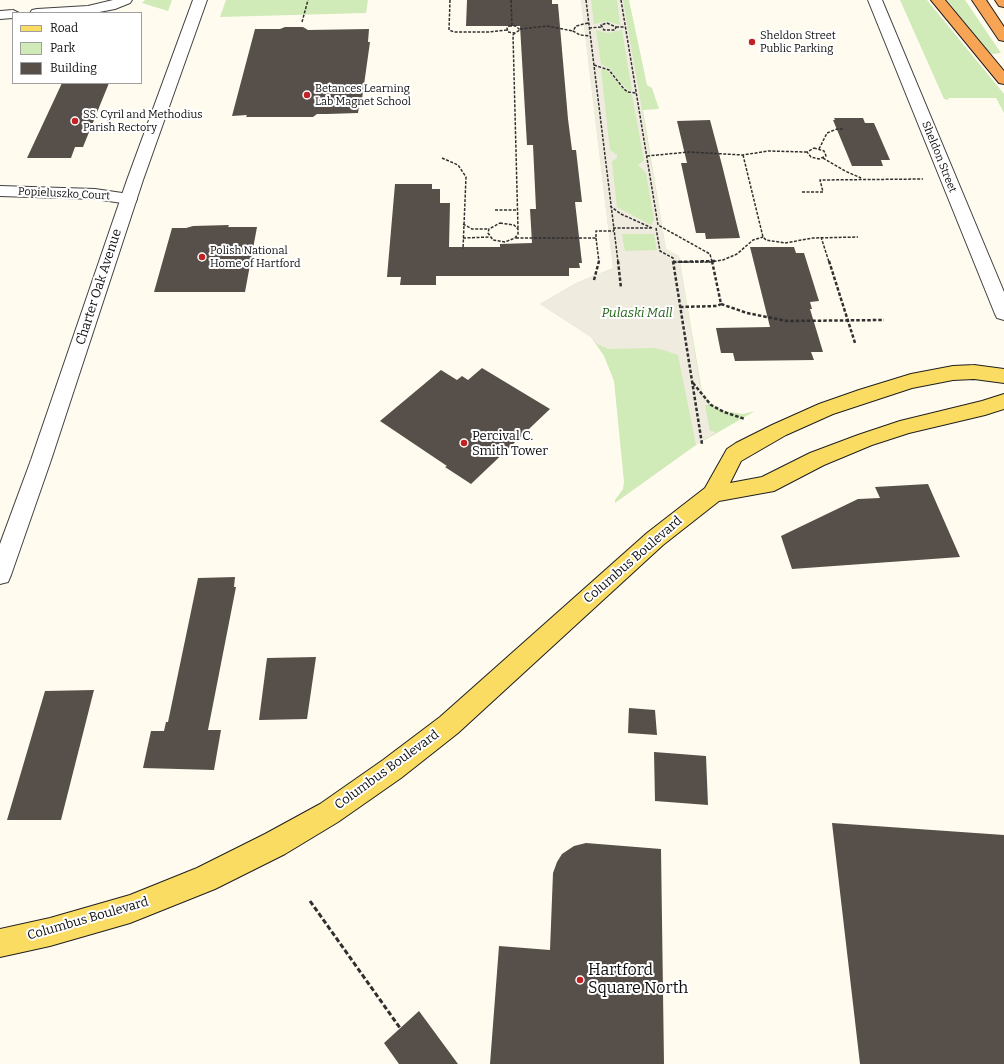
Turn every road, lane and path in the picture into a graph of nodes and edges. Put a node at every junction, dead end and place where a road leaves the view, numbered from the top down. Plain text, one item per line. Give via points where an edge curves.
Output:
1 (125, 0) edge
2 (200, 0) edge
3 (308, 0) edge
4 (450, 0) edge
5 (511, 0) edge
6 (586, 0) edge
7 (621, 0) edge
8 (875, 0) edge
9 (938, 0) edge
10 (979, 0) edge
11 (1002, 0) edge
12 (1004, 3) edge
13 (54, 12) edge
14 (12, 14) edge
15 (0, 15) edge
16 (302, 22) dead end
17 (588, 23) junction
18 (512, 26) junction
19 (574, 27) junction
20 (601, 27) junction
21 (616, 27) junction
22 (625, 27) junction
23 (563, 28) junction
24 (589, 28) junction
25 (520, 29) junction
26 (507, 30) junction
27 (573, 31) junction
28 (515, 33) junction
29 (590, 36) junction
30 (1004, 37) edge
31 (594, 65) junction
32 (1004, 80) edge
33 (636, 93) junction
34 (844, 129) dead end
35 (819, 149) junction
36 (808, 152) junction
37 (743, 155) junction
38 (647, 156) junction
39 (442, 158) dead end
40 (823, 158) junction
41 (863, 179) junction
42 (927, 179) dead end
43 (0, 190) edge
44 (802, 192) dead end
45 (129, 199) junction
46 (610, 206) junction
47 (495, 210) dead end
48 (517, 210) junction
49 (463, 224) junction
50 (658, 225) junction
51 (652, 228) junction
52 (656, 228) junction
53 (489, 229) junction
54 (518, 229) junction
55 (614, 230) junction
56 (763, 236) junction
57 (490, 237) junction
58 (858, 237) dead end
59 (463, 238) junction
60 (515, 238) junction
61 (596, 238) junction
62 (821, 238) junction
63 (463, 249) dead end
64 (673, 262) junction
65 (712, 262) junction
66 (594, 280) dead end
67 (621, 288) dead end
68 (721, 304) junction
69 (680, 307) junction
70 (1004, 314) edge
71 (847, 320) junction
72 (884, 320) dead end
73 (855, 343) dead end
74 (1004, 376) edge
75 (693, 383) junction
76 (1004, 401) edge
77 (745, 420) dead end
78 (702, 444) dead end
79 (713, 494) junction
80 (0, 574) edge
81 (310, 901) dead end
82 (0, 943) edge
83 (400, 1028) dead end

1 - 13 street via 88,10
2 - 45 street, Charter Oak Avenue
3 - 16 path
4 - 26 path via 448,30
5 - 18 path
6 - 17 path
7 - 22 path
8 - 70 street, Sheldon Street
9 - 32 highway
10 - 30 highway
11 - 12 highway
14 - 15 street
17 - 19 path
17 - 24 path
18 - 25 path
18 - 26 path
19 - 23 path
19 - 27 path
20 - 21 path via 608,23
20 - 21 path via 610,31
20 - 24 path
21 - 22 path
22 - 33 path
23 - 25 path via 544,26
23 - 27 path
24 - 29 path
25 - 28 path
26 - 28 path
27 - 29 path
28 - 48 path via 513,35
29 - 31 path
31 - 33 path via 608,70 628,92
31 - 46 path
33 - 38 path
34 - 35 path via 827,133
35 - 36 path via 814,148
35 - 40 path via 826,153
36 - 37 path via 768,151
36 - 40 path via 811,157
37 - 38 path via 689,152
37 - 56 path
38 - 50 path
39 - 49 path via 458,165 465,173
40 - 41 path
41 - 42 path
41 - 44 path via 820,180 823,192
43 - 45 street, Popieluszko Court via 95,194
45 - 80 street, Charter Oak Avenue
46 - 51 path
46 - 55 path
47 - 48 path
48 - 54 path
49 - 53 path via 472,229
49 - 59 path
50 - 52 path
50 - 65 path via 710,254
51 - 52 path
51 - 55 path
52 - 64 path via 660,251 672,258
53 - 54 path via 500,223 514,225
53 - 57 path
54 - 60 path
55 - 61 path via 596,231
55 - 67 path
56 - 62 path via 766,240 785,243
56 - 65 path via 753,240 737,254
57 - 59 path
57 - 60 path via 505,242
58 - 62 path
59 - 63 path
60 - 61 path
61 - 66 path via 599,263
62 - 71 path
64 - 65 path
64 - 69 path
65 - 68 path
68 - 69 path
68 - 71 path via 787,321
69 - 75 path
71 - 72 path
71 - 73 path
74 - 79 main road, Columbus Boulevard via 974,372 944,374 877,391 826,409 779,430 734,455
75 - 77 path via 711,405
75 - 78 path
76 - 79 main road, Columbus Boulevard via 985,408 907,426 866,440 817,459 766,485
79 - 82 main road, Columbus Boulevard via 654,539 449,724 392,769 329,813 199,881 130,909 50,932
81 - 83 path

